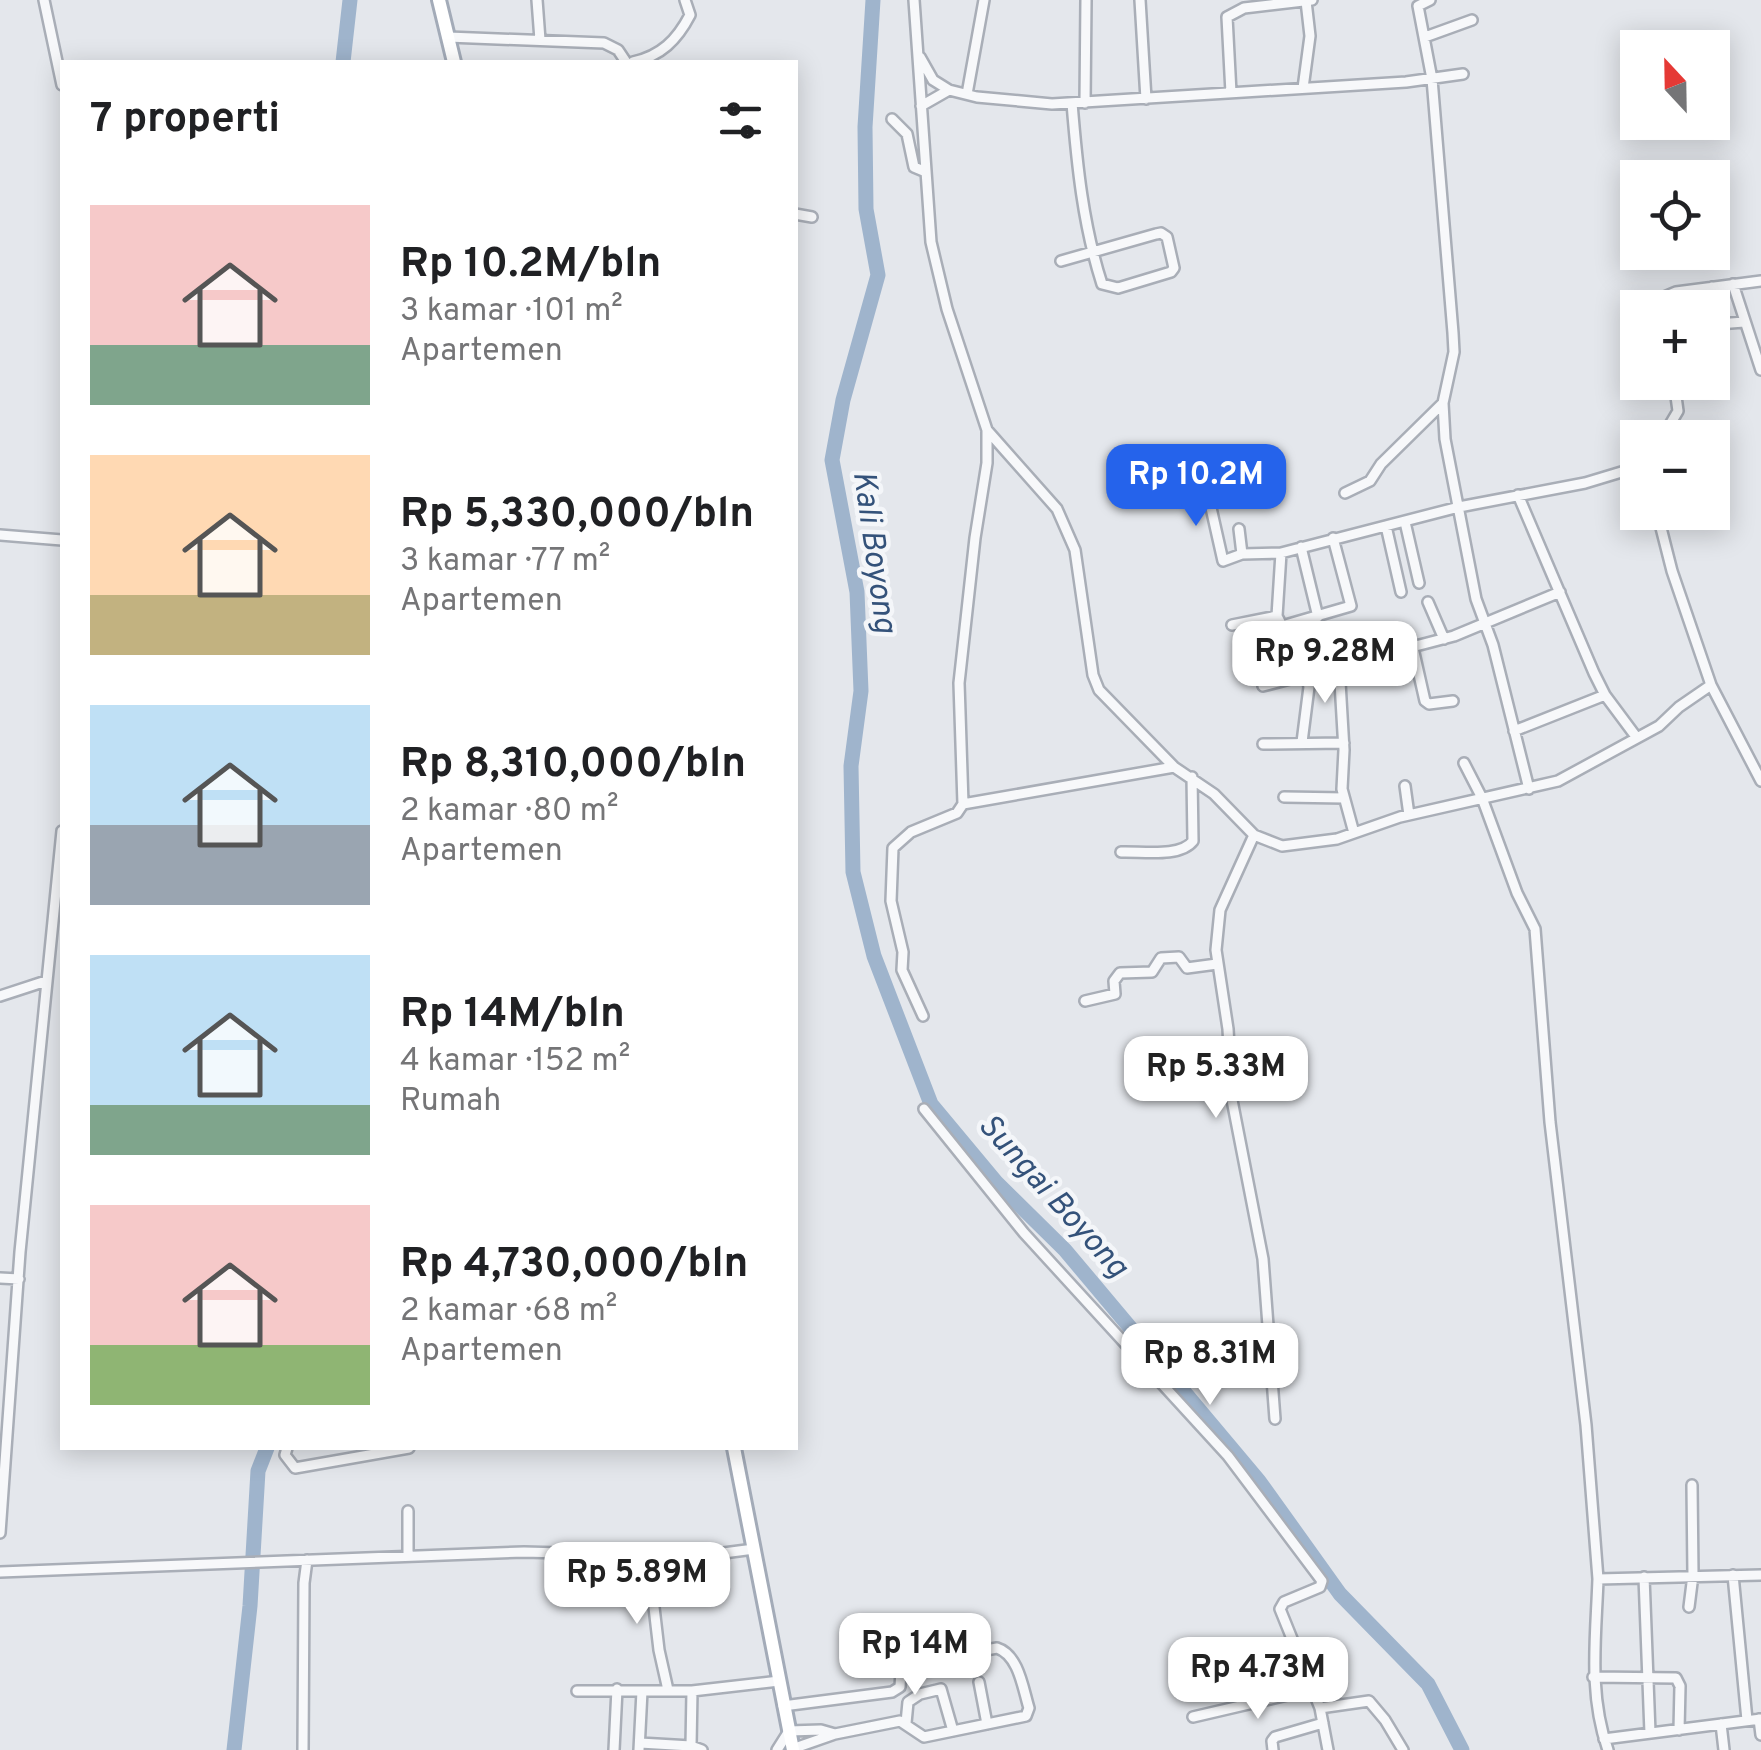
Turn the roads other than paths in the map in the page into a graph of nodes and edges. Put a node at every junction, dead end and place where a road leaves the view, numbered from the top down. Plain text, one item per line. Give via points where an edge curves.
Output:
1 (44, 0) edge
2 (440, 0) edge
3 (537, 0) edge
4 (685, 0) edge
5 (914, 0) edge
6 (984, 0) edge
7 (1086, 0) edge
8 (1140, 0) edge
9 (1296, 0) edge
10 (1309, 0) edge
11 (1430, 0) edge
12 (1416, 3) edge
13 (1472, 20) dead end
14 (448, 36) junction
15 (1425, 37) junction
16 (540, 40) junction
17 (917, 50) junction
18 (454, 60) edge
19 (628, 60) edge
20 (640, 60) edge
21 (1463, 74) dead end
22 (60, 75) edge
23 (1432, 79) junction
24 (1304, 88) junction
25 (949, 90) junction
26 (1231, 92) junction
27 (967, 94) junction
28 (1146, 99) junction
29 (1072, 103) junction
30 (1085, 103) junction
31 (921, 106) junction
32 (892, 119) dead end
33 (926, 172) junction
34 (798, 215) edge
35 (812, 217) dead end
36 (1092, 252) junction
37 (1061, 261) dead end
38 (1761, 281) edge
39 (1733, 284) junction
40 (1712, 287) junction
41 (1690, 290) edge
42 (1744, 322) junction
43 (1761, 370) edge
44 (1443, 403) junction
45 (987, 430) junction
46 (1620, 473) edge
47 (1207, 490) dead end
48 (1345, 494) dead end
49 (1518, 495) junction
50 (1459, 507) junction
51 (1405, 522) junction
52 (1386, 526) junction
53 (1239, 530) dead end
54 (1662, 530) edge
55 (0, 535) edge
56 (1333, 538) junction
57 (60, 540) edge
58 (1301, 547) junction
59 (1280, 553) junction
60 (1242, 554) junction
61 (1419, 584) dead end
62 (1401, 592) dead end
63 (1560, 592) junction
64 (1428, 602) dead end
65 (1277, 616) junction
66 (1318, 616) junction
67 (1232, 625) dead end
68 (1485, 625) junction
69 (1282, 626) junction
70 (1444, 640) junction
71 (1414, 648) junction
72 (1313, 650) dead end
73 (1344, 664) junction
74 (1306, 672) junction
75 (1711, 685) junction
76 (1264, 686) dead end
77 (1606, 695) junction
78 (1453, 701) dead end
79 (1514, 731) junction
80 (1637, 738) junction
81 (1302, 742) junction
82 (1344, 743) junction
83 (1263, 744) dead end
84 (1464, 762) dead end
85 (1174, 767) junction
86 (1192, 777) junction
87 (1761, 781) edge
88 (1405, 786) dead end
89 (1530, 789) junction
90 (1284, 797) dead end
91 (1344, 798) junction
92 (1482, 798) junction
93 (963, 804) junction
94 (1409, 815) junction
95 (1354, 833) junction
96 (1254, 836) junction
97 (60, 850) edge
98 (1120, 852) dead end
99 (1218, 964) junction
100 (46, 982) junction
101 (0, 996) edge
102 (1085, 1001) dead end
103 (923, 1016) dead end
104 (924, 1109) dead end
105 (0, 1278) edge
106 (18, 1279) junction
107 (1275, 1419) dead end
108 (287, 1450) edge
109 (398, 1450) edge
110 (734, 1450) edge
111 (1692, 1485) dead end
112 (408, 1512) dead end
113 (0, 1533) edge
114 (754, 1549) junction
115 (408, 1556) junction
116 (648, 1556) junction
117 (307, 1560) junction
118 (0, 1572) edge
119 (1693, 1575) junction
120 (1733, 1575) junction
121 (1761, 1575) edge
122 (1644, 1577) junction
123 (1598, 1579) junction
124 (1689, 1607) dead end
125 (1594, 1677) junction
126 (1648, 1678) junction
127 (779, 1681) junction
128 (978, 1682) dead end
129 (616, 1689) junction
130 (1313, 1689) junction
131 (668, 1690) junction
132 (576, 1691) dead end
133 (692, 1691) junction
134 (642, 1692) junction
135 (782, 1706) junction
136 (1320, 1708) junction
137 (1193, 1717) dead end
138 (1755, 1719) edge
139 (906, 1723) junction
140 (1323, 1723) junction
141 (986, 1724) junction
142 (1721, 1724) junction
143 (1680, 1730) junction
144 (789, 1731) junction
145 (953, 1731) junction
146 (1650, 1732) junction
147 (835, 1734) junction
148 (1761, 1735) edge
149 (1604, 1739) junction
150 (691, 1746) junction
151 (640, 1747) edge
152 (793, 1749) edge
153 (303, 1750) edge
154 (614, 1750) edge
155 (702, 1750) edge
156 (777, 1750) edge
157 (1273, 1750) edge
158 (1328, 1750) edge
159 (1403, 1750) edge
160 (1608, 1750) edge
161 (1724, 1750) edge

1 - 22 street
2 - 14 main road
3 - 16 street
4 - 20 street via 690,15 670,46
5 - 17 street
6 - 27 street
7 - 30 street
8 - 28 street
9 - 10 street
9 - 26 street via 1227,17
10 - 24 street
11 - 12 street
12 - 15 street
13 - 15 street
14 - 16 street
14 - 18 main road
15 - 23 street
16 - 19 street via 604,44
17 - 25 street via 932,80
17 - 31 street
21 - 23 street
23 - 24 street
23 - 44 street via 1454,352
24 - 26 street
25 - 27 street
25 - 31 street
26 - 28 street
27 - 29 street
28 - 30 street
29 - 30 street
29 - 36 street
31 - 33 street
32 - 33 street via 907,134 914,167
33 - 45 street via 935,259
34 - 35 street
36 - 36 street via 1166,234 1174,268 1108,288
36 - 37 street
38 - 39 street
39 - 40 street
39 - 42 street
40 - 41 street
40 - 42 street via 1718,324
42 - 43 street
44 - 48 street via 1370,481
44 - 50 street
45 - 85 street via 1057,509 1075,550 1099,690
45 - 93 street via 959,683
46 - 49 street
47 - 60 street via 1222,561
49 - 50 street
49 - 63 street
50 - 51 street
50 - 68 street
51 - 52 street
51 - 61 street
52 - 56 street
52 - 62 street
53 - 60 street
54 - 75 street
55 - 57 street
56 - 58 street
56 - 66 street via 1351,604
58 - 59 street
58 - 66 street
59 - 60 street
59 - 65 street
63 - 68 street
63 - 77 street
64 - 70 street
65 - 67 street
65 - 69 street
66 - 69 street
68 - 70 street
68 - 79 street
69 - 74 street
70 - 71 street
71 - 73 street
71 - 78 street via 1424,701
72 - 73 street via 1343,642
73 - 74 street
73 - 82 street
74 - 76 street
74 - 81 street
75 - 80 street
75 - 87 street
77 - 79 street
77 - 80 street
79 - 89 street
80 - 89 street
81 - 82 street
81 - 83 street
82 - 91 street
84 - 92 street
85 - 86 street
85 - 93 street
86 - 96 street
86 - 98 street via 1190,847
88 - 94 street
89 - 92 street
90 - 91 street
91 - 95 street
92 - 94 street
92 - 123 street via 1535,928
93 - 103 street via 893,848 902,970
94 - 95 street
95 - 96 street via 1282,846
96 - 99 street via 1220,910
97 - 100 street
99 - 102 street via 1187,968 1179,957 1161,958 1152,972 1120,973 1115,994
99 - 107 street via 1232,1100 1263,1259
100 - 101 street
100 - 106 street
104 - 130 street via 1024,1233 1228,1456 1322,1581 1280,1609
105 - 106 street
106 - 113 street
108 - 109 street via 295,1468
110 - 114 main road
111 - 119 street
112 - 115 street
114 - 116 street via 670,1560
114 - 127 main road
115 - 116 street
115 - 117 street
116 - 131 street
117 - 118 street
117 - 153 street
119 - 120 street
119 - 122 street
119 - 124 street
120 - 121 street
120 - 138 street
122 - 123 street
122 - 126 street
123 - 125 street
125 - 126 street
125 - 149 street
126 - 143 street via 1680,1680
126 - 146 street
127 - 133 street
127 - 135 main road
128 - 141 street
129 - 132 street
129 - 134 street
129 - 154 street
130 - 136 street
130 - 137 street
131 - 133 street
131 - 134 street
133 - 150 street
134 - 151 street
135 - 141 street via 892,1692 907,1664 998,1648 1014,1661 1029,1713
135 - 144 main road
136 - 140 street
136 - 159 street via 1369,1701
138 - 142 street
138 - 148 street
139 - 145 street via 924,1736
139 - 145 street via 908,1702 942,1689
139 - 147 street
140 - 157 street via 1275,1737
140 - 158 street
141 - 145 street
142 - 143 street
142 - 161 street
143 - 146 street
144 - 147 street
144 - 152 main road
144 - 156 street
146 - 149 street
147 - 152 street
149 - 160 street
150 - 151 street
150 - 155 street

